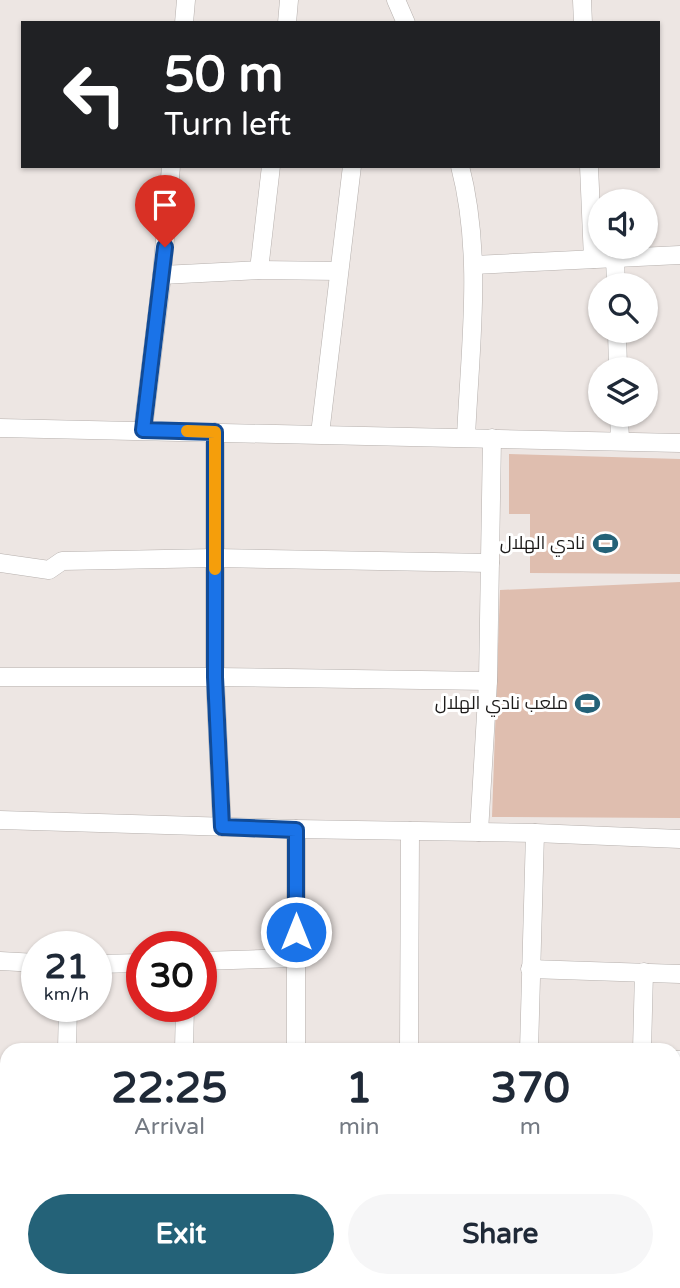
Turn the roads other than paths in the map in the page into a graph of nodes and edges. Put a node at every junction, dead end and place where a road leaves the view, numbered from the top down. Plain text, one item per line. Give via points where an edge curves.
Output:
1 (186, 0) edge
2 (289, 0) edge
3 (396, 0) edge
4 (582, 0) edge
5 (184, 21) edge
6 (287, 21) edge
7 (404, 21) edge
8 (583, 21) edge
9 (172, 168) edge
10 (271, 168) edge
11 (352, 168) edge
12 (461, 168) edge
13 (589, 168) edge
14 (590, 189) edge
15 (680, 255) edge
16 (658, 256) edge
17 (588, 258) edge
18 (474, 265) junction
19 (259, 270) junction
20 (339, 271) junction
21 (162, 275) junction
22 (619, 427) edge
23 (0, 428) edge
24 (143, 430) junction
25 (215, 432) junction
26 (320, 434) junction
27 (466, 437) junction
28 (492, 438) junction
29 (620, 441) junction
30 (680, 443) edge
31 (215, 558) junction
32 (490, 562) junction
33 (0, 563) edge
34 (0, 677) edge
35 (215, 677) junction
36 (488, 681) junction
37 (0, 820) edge
38 (222, 827) junction
39 (296, 830) junction
40 (410, 831) junction
41 (479, 832) junction
42 (535, 833) junction
43 (680, 839) edge
44 (296, 958) junction
45 (217, 960) edge
46 (0, 961) edge
47 (21, 962) edge
48 (530, 968) junction
49 (644, 972) junction
50 (680, 974) edge
51 (68, 1022) edge
52 (184, 1022) edge
53 (67, 1043) edge
54 (184, 1043) edge
55 (296, 1043) edge
56 (408, 1043) edge
57 (529, 1043) edge
58 (642, 1043) edge

1 - 5 street
2 - 6 street
3 - 7 street
4 - 8 street
9 - 21 street
10 - 19 street
11 - 20 street
12 - 18 street
13 - 14 street
15 - 16 street
17 - 18 street
18 - 27 street
19 - 20 street
19 - 21 street
20 - 26 street
21 - 24 street
22 - 29 street
23 - 24 street
24 - 25 street
25 - 26 street
25 - 31 street
26 - 27 street
27 - 28 street
28 - 29 street
28 - 32 street
29 - 30 street
31 - 32 street
31 - 33 street via 62,561 49,570
31 - 35 street
32 - 36 street
34 - 35 street
35 - 36 street
35 - 38 street
36 - 41 street
37 - 38 street
38 - 39 street
39 - 40 street
39 - 44 street
40 - 41 street
40 - 56 street
41 - 42 street
42 - 43 street
42 - 48 street
44 - 45 street
44 - 55 street
46 - 47 street
48 - 49 street
48 - 57 street
49 - 50 street
49 - 58 street
51 - 53 street
52 - 54 street

